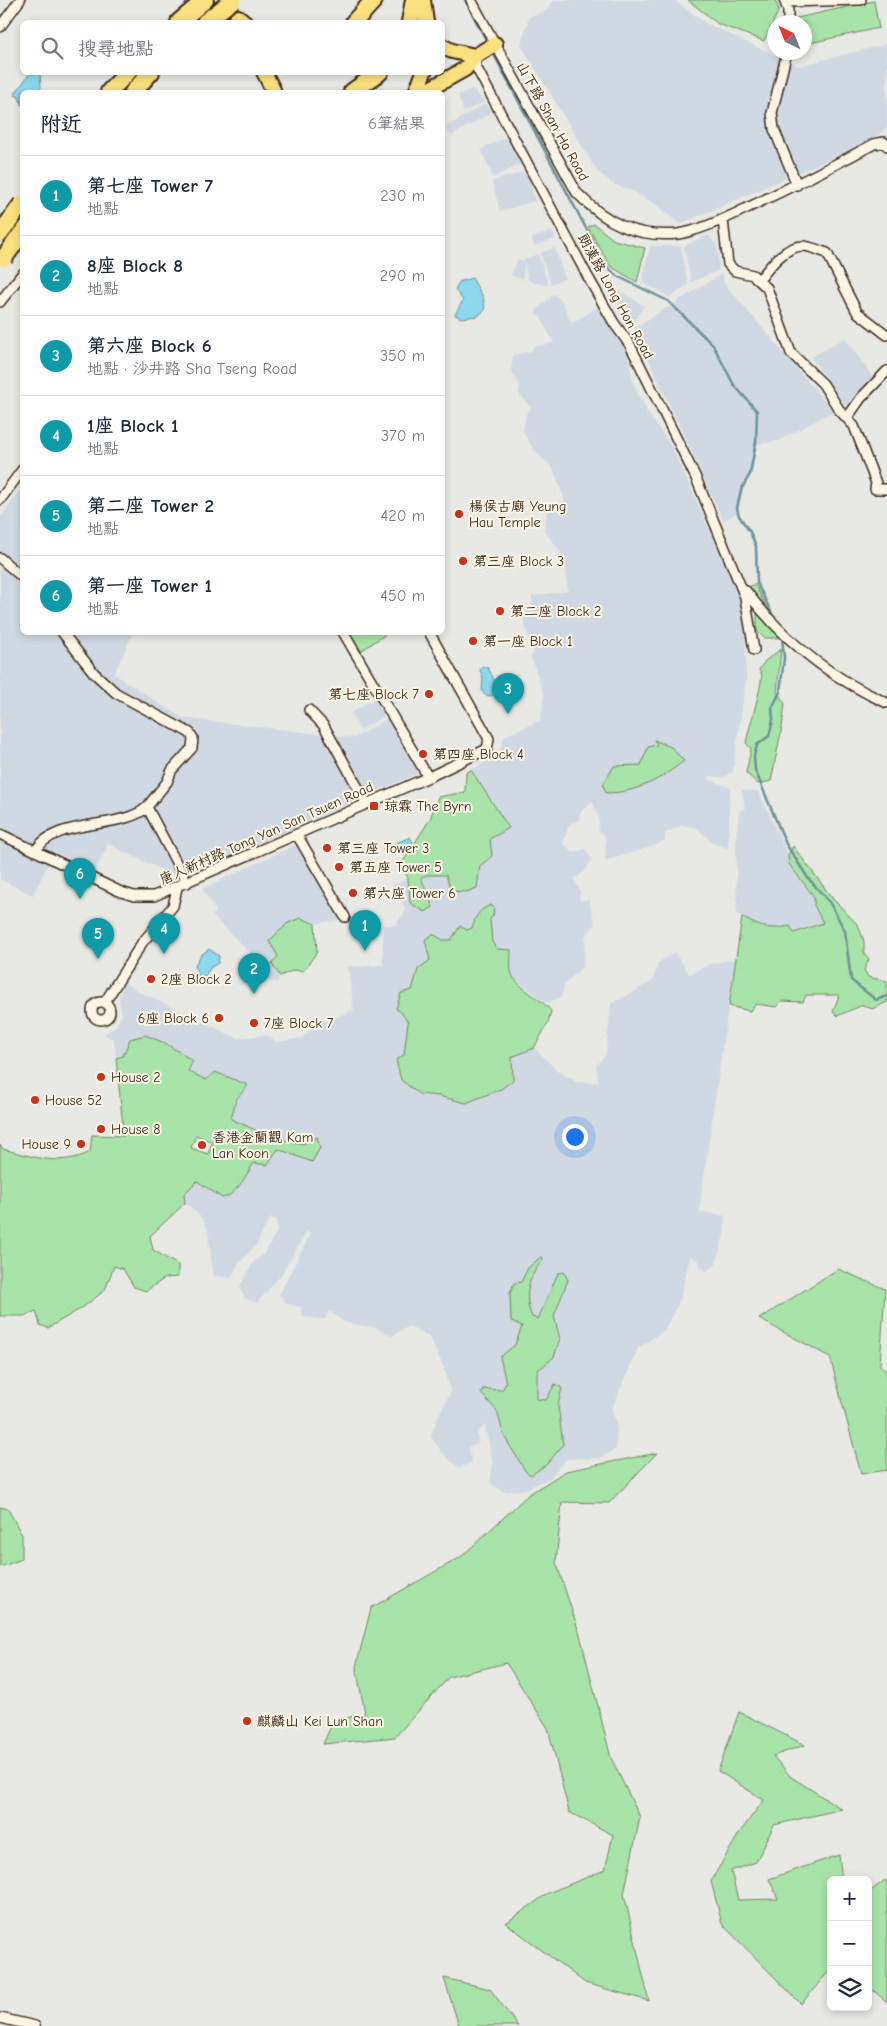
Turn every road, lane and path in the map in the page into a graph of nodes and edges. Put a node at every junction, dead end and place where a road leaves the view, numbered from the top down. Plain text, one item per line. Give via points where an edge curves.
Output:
1 (20, 0) edge
2 (191, 0) edge
3 (206, 0) edge
4 (374, 0) edge
5 (414, 0) edge
6 (423, 0) edge
7 (471, 0) edge
8 (861, 0) edge
9 (784, 1) edge
10 (230, 2) edge
11 (788, 15) edge
12 (173, 20) edge
13 (181, 20) edge
14 (208, 20) edge
15 (239, 20) edge
16 (356, 20) edge
17 (422, 20) edge
18 (422, 20) edge
19 (0, 27) edge
20 (445, 48) edge
21 (485, 50) junction
22 (785, 60) edge
23 (125, 75) edge
24 (148, 75) edge
25 (266, 75) edge
26 (376, 75) edge
27 (423, 75) edge
28 (111, 90) edge
29 (134, 90) edge
30 (273, 90) edge
31 (355, 90) edge
32 (417, 90) edge
33 (428, 90) edge
34 (886, 144) edge
35 (797, 185) junction
36 (20, 207) edge
37 (0, 220) edge
38 (722, 220) junction
39 (20, 233) edge
40 (0, 234) edge
41 (20, 237) edge
42 (2, 261) edge
43 (20, 277) edge
44 (760, 279) junction
45 (0, 302) edge
46 (887, 335) edge
47 (887, 370) edge
48 (847, 418) junction
49 (20, 473) edge
50 (887, 490) edge
51 (0, 500) edge
52 (0, 558) edge
53 (20, 575) edge
54 (738, 580) junction
55 (64, 635) edge
56 (346, 635) edge
57 (431, 635) edge
58 (754, 650) dead end
59 (887, 703) edge
60 (309, 710) dead end
61 (428, 777) junction
62 (368, 804) junction
63 (147, 807) junction
64 (0, 834) edge
65 (298, 834) junction
66 (36, 851) junction
67 (187, 884) junction
68 (177, 888) junction
69 (345, 917) dead end
70 (105, 1002) dead end
71 (0, 2018) edge
72 (35, 2026) edge

1 - 19 street
2 - 12 highway
3 - 13 highway
4 - 16 highway
5 - 17 highway
6 - 18 main road
7 - 21 street, 山下路 Shan Ha Road
8 - 9 street
9 - 11 street
10 - 14 highway
10 - 15 main road
20 - 21 main road via 452,51
21 - 33 main road via 465,69
21 - 38 street, 山下路 Shan Ha Road via 577,193 601,216 638,232 679,234
21 - 54 street, 朗漢路 Long Hon Road via 476,67 588,277 630,345 696,478
22 - 35 street via 772,113 774,129
23 - 28 highway
24 - 29 highway
25 - 30 main road
26 - 31 highway
27 - 32 main road
34 - 35 street, 山下路 Shan Ha Road via 874,144
35 - 38 street, 山下路 Shan Ha Road
36 - 40 highway, bridge
37 - 39 street
38 - 44 street via 728,264
41 - 42 highway, bridge
43 - 45 street
44 - 46 street via 770,265 786,252 803,246 826,253 857,312
44 - 48 street via 767,288 791,353 823,384
47 - 48 street via 860,398
48 - 50 street via 854,426 876,483 875,489
49 - 51 street
52 - 53 street
54 - 58 street, 朗漢路 Long Hon Road via 745,597
54 - 59 street, 朗漢路 Long Hon Road via 762,612 828,671
55 - 63 street via 94,673 116,693 190,733 193,738 192,748 172,770 167,782
56 - 61 street
57 - 61 street, 唐人新村路 Tong Yan San Tsuen Road via 489,738 486,749
60 - 62 street via 324,726
61 - 62 street, 唐人新村路 Tong Yan San Tsuen Road
62 - 65 street, 唐人新村路 Tong Yan San Tsuen Road
63 - 66 street via 131,817 88,825 51,837 41,842
63 - 67 street
64 - 66 street, 唐人新村路 Tong Yan San Tsuen Road
65 - 67 street, 唐人新村路 Tong Yan San Tsuen Road
65 - 69 street
66 - 68 street, 唐人新村路 Tong Yan San Tsuen Road via 127,895 154,896
67 - 68 street, 唐人新村路 Tong Yan San Tsuen Road
68 - 70 street via 173,906 142,943
71 - 72 street

